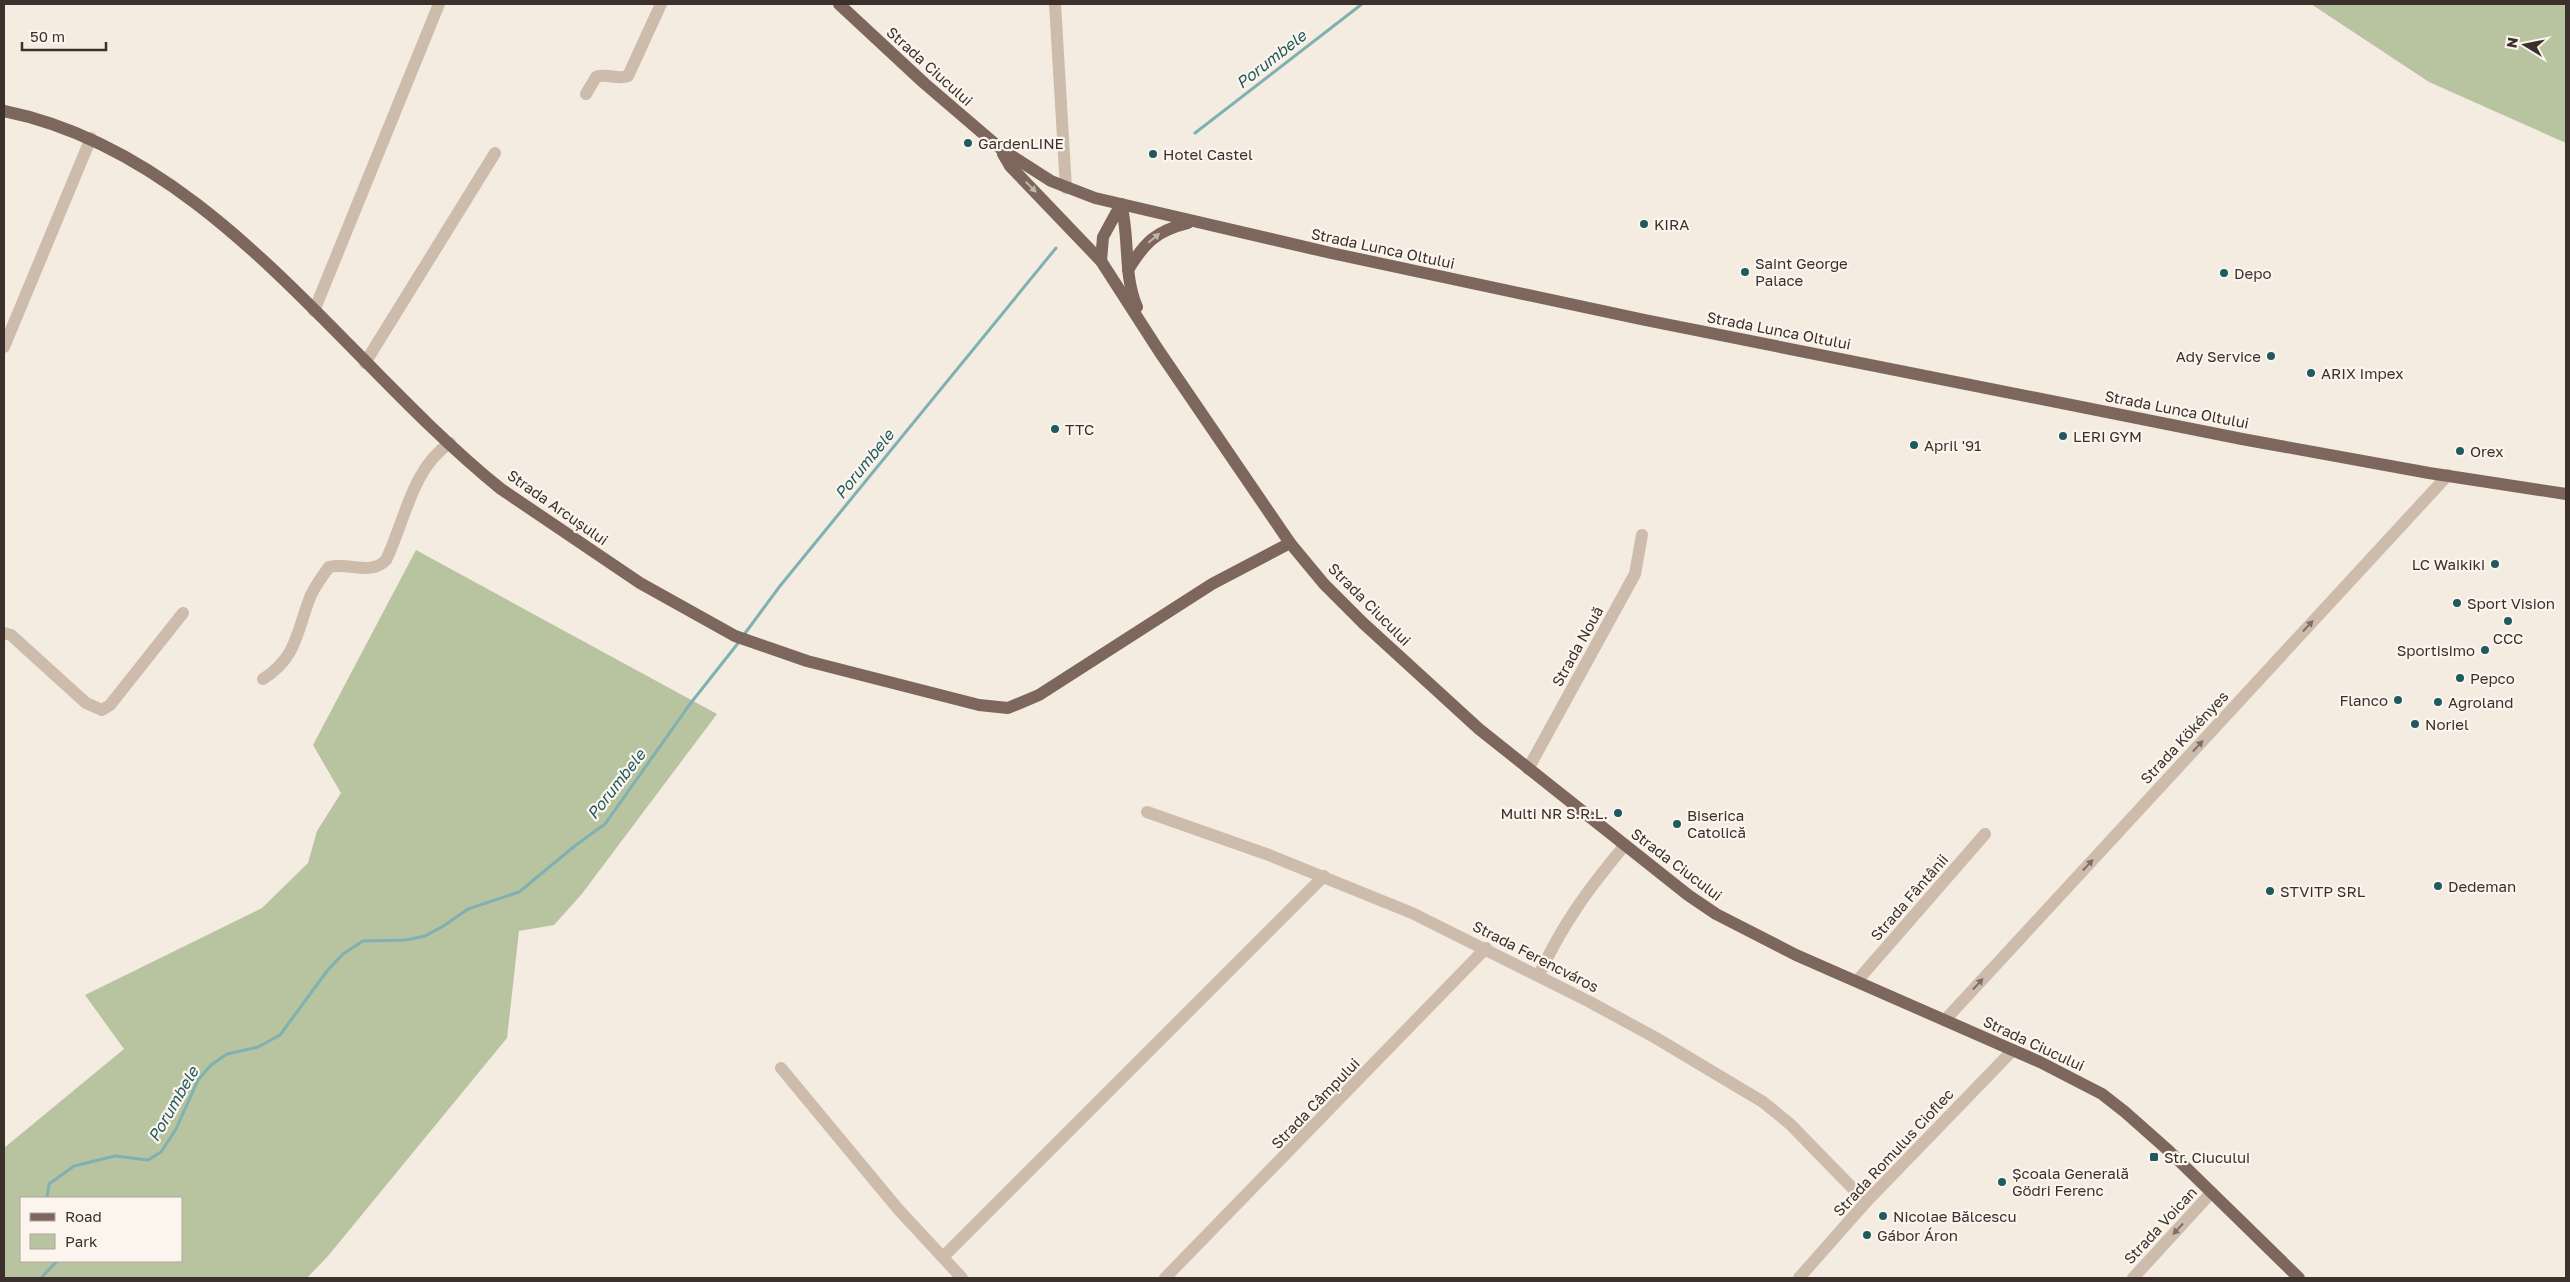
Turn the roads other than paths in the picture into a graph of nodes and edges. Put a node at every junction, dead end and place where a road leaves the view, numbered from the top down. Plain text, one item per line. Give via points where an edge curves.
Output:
1 (439, 4) edge
2 (662, 4) edge
3 (839, 4) edge
4 (1055, 4) edge
5 (586, 94) dead end
6 (4, 110) edge
7 (91, 138) junction
8 (1001, 150) junction
9 (495, 153) dead end
10 (1066, 188) junction
11 (1120, 204) junction
12 (1191, 222) junction
13 (1101, 261) junction
14 (1128, 270) junction
15 (314, 311) junction
16 (1147, 334) junction
17 (4, 347) edge
18 (365, 363) junction
19 (450, 443) junction
20 (2448, 476) junction
21 (2566, 494) edge
22 (1642, 535) dead end
23 (1290, 543) junction
24 (183, 613) dead end
25 (4, 633) edge
26 (263, 680) dead end
27 (1528, 769) junction
28 (1147, 812) dead end
29 (1985, 834) dead end
30 (1625, 845) junction
31 (1324, 876) junction
32 (1486, 948) junction
33 (1539, 975) junction
34 (1857, 981) junction
35 (1945, 1020) junction
36 (2012, 1050) junction
37 (781, 1068) dead end
38 (2211, 1193) junction
39 (1866, 1202) junction
40 (943, 1258) junction
41 (962, 1278) edge
42 (1165, 1278) edge
43 (1799, 1278) edge
44 (2133, 1278) edge
45 (2299, 1278) edge

1 - 15 street
2 - 5 street via 628,76 596,77
3 - 8 main road, Strada Ciucului via 924,84
4 - 10 street
6 - 7 main road, Strada Arcușului
7 - 15 main road, Strada Arcușului via 128,157 185,194 242,241
7 - 17 street
8 - 10 main road, Strada Lunca Oltului
8 -> 13 main road via 1010,166
9 - 18 street
10 - 11 main road, Strada Lunca Oltului
11 - 12 main road, Strada Lunca Oltului
11 - 13 main road via 1103,237
11 - 14 main road
14 -> 12 main road via 1139,252 1158,233
12 - 20 main road, Strada Lunca Oltului via 1645,320 2186,428
13 - 16 main road
14 - 16 main road via 1132,297
15 - 18 main road, Strada Arcușului
16 - 23 main road, Strada Ciucului
18 - 19 main road, Strada Arcușului
19 - 23 main road, Strada Arcușului via 527,508 640,583 735,636 807,662 979,705 1008,708 1039,696 1212,584
19 - 26 street via 436,452 425,468 386,560 380,566 370,568 340,564 329,567 309,598 288,659
20 - 21 main road, Strada Lunca Oltului
35 -> 20 street, Strada Kökényes
22 - 27 street, Strada Nouă via 1635,574
23 - 27 main road, Strada Ciucului via 1324,584 1370,630
24 - 25 street via 110,705 102,710 86,703
27 - 30 main road, Strada Ciucului
28 - 31 street, Strada Ferencváros
29 - 34 street, Strada Fântânii
30 - 33 street via 1564,924
30 - 34 main road, Strada Ciucului via 1716,914 1796,955
31 - 32 street, Strada Ferencváros
31 - 40 street
32 - 33 street, Strada Ferencváros
32 - 42 street, Strada Câmpului
33 - 39 street, Strada Ferencváros via 1656,1038 1763,1102 1790,1124
34 - 35 main road, Strada Ciucului
35 - 36 main road, Strada Ciucului
36 - 38 main road, Strada Ciucului via 2087,1086 2112,1102
36 - 39 street, Strada Romulus Cioflec
37 - 40 street
38 -> 44 street, Strada Voican
38 - 45 main road, Strada Ciucului
39 - 43 street, Strada Romulus Cioflec
40 - 41 street

